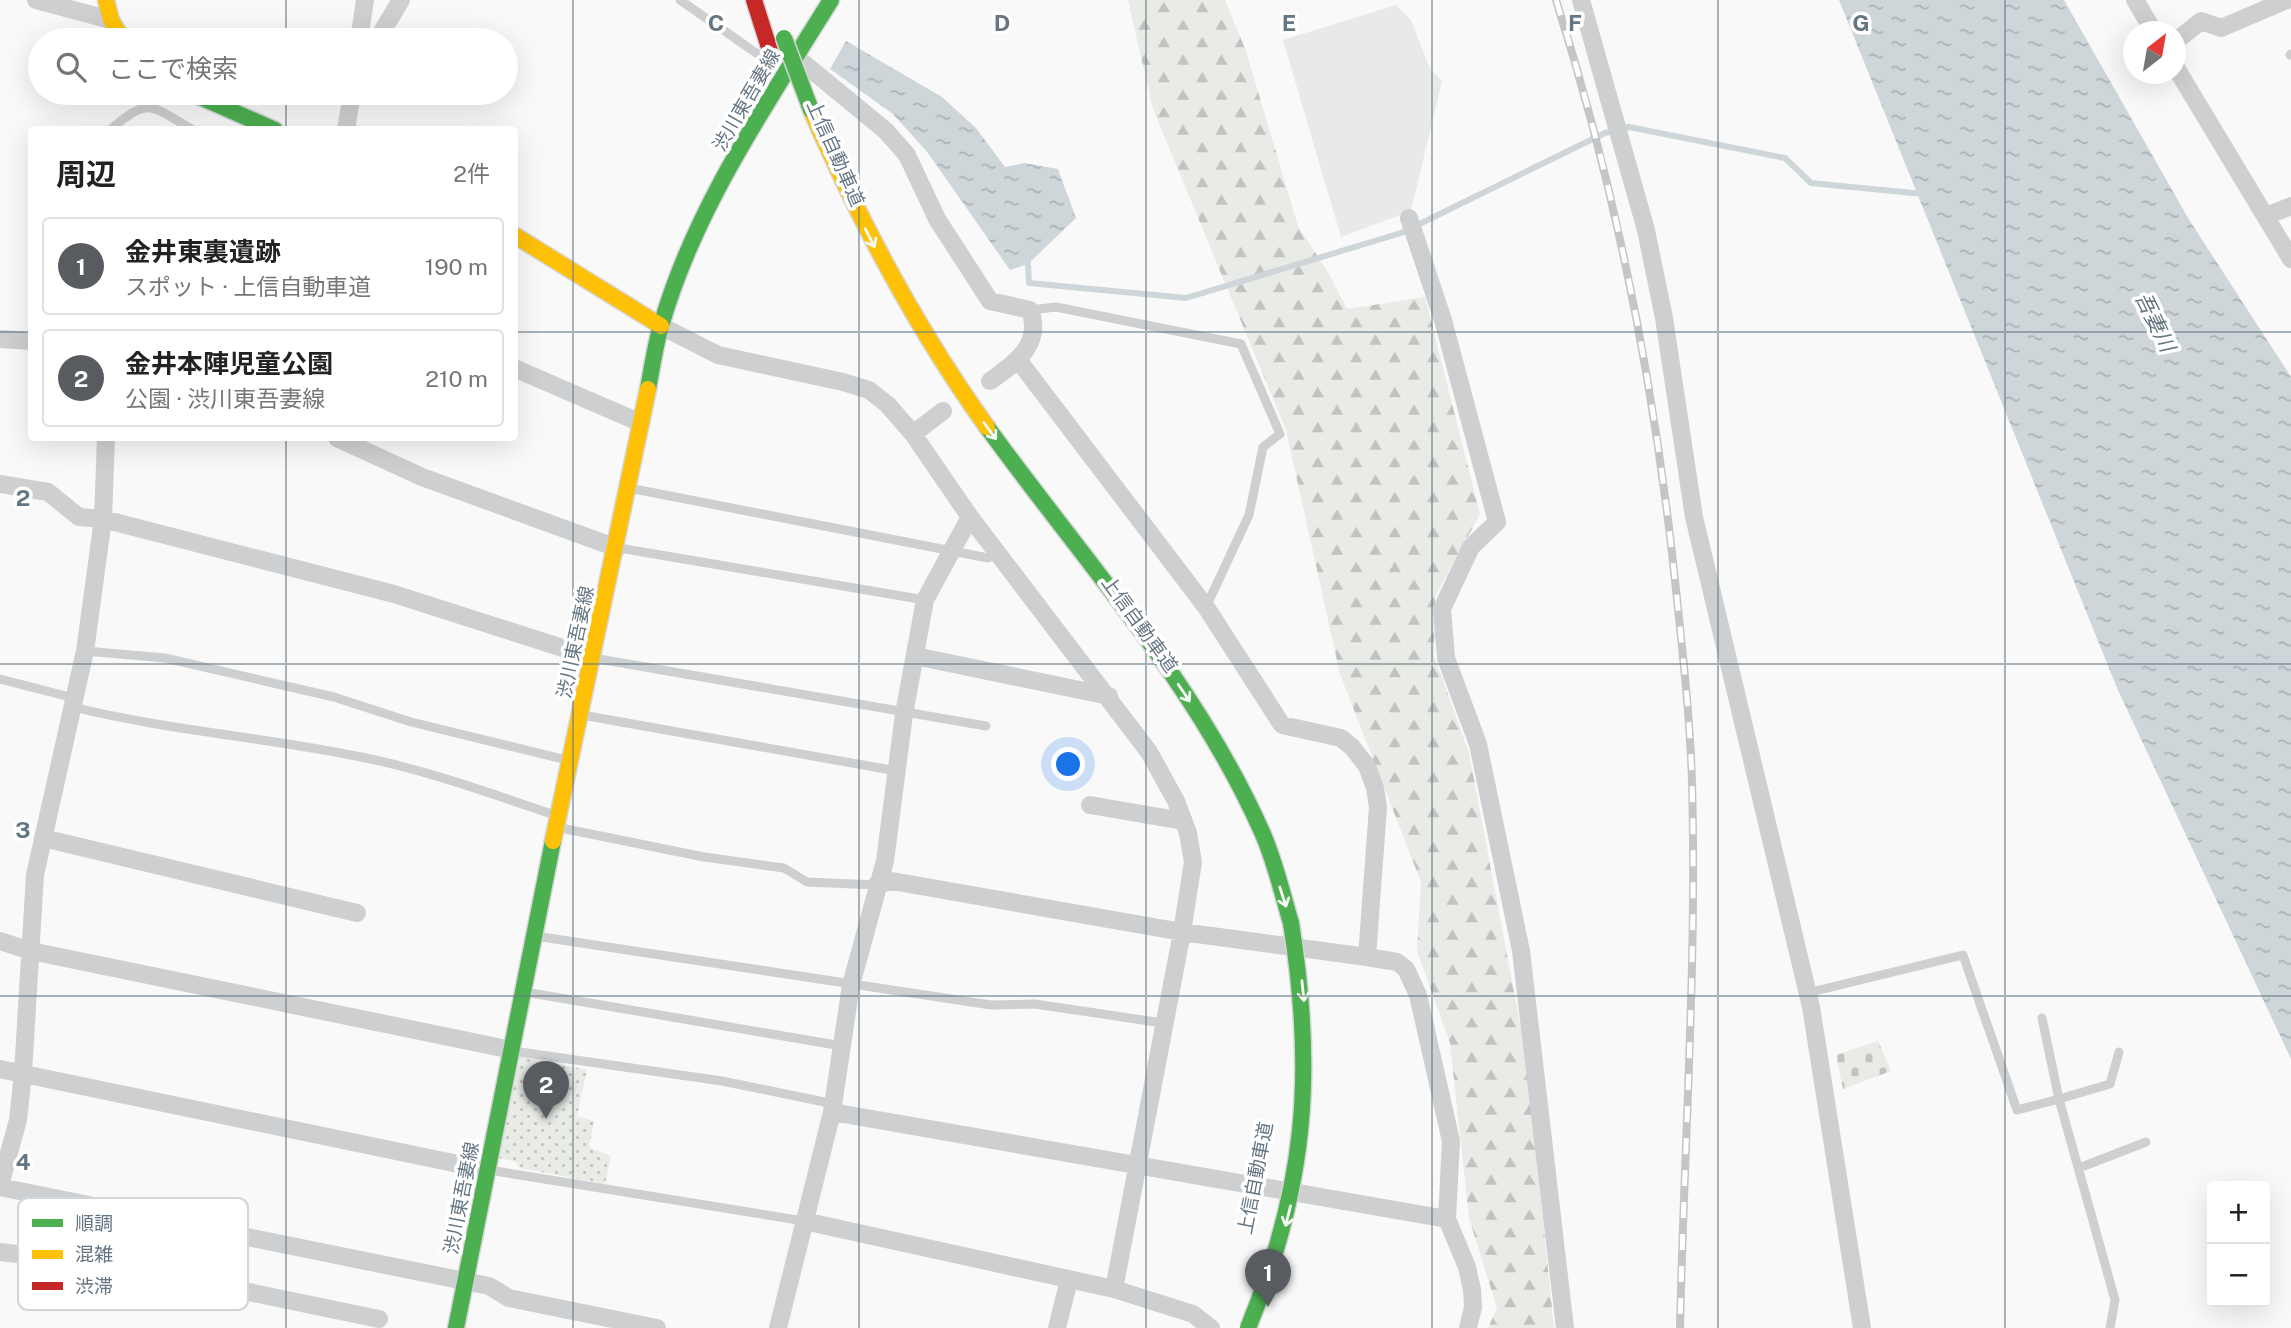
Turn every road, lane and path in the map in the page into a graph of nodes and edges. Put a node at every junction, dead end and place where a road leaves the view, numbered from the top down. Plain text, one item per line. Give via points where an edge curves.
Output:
1 (36, 0) edge
2 (106, 0) edge
3 (365, 0) edge
4 (401, 0) edge
5 (680, 0) edge
6 (754, 0) edge
7 (771, 0) edge
8 (831, 0) edge
9 (1581, 0) edge
10 (2135, 0) edge
11 (2287, 0) edge
12 (111, 20) junction
13 (2147, 21) edge
14 (116, 28) edge
15 (361, 28) edge
16 (384, 28) edge
17 (2186, 33) edge
18 (796, 57) junction
19 (786, 74) junction
20 (2185, 84) edge
21 (211, 105) edge
22 (350, 105) edge
23 (796, 107) junction
24 (115, 126) edge
25 (186, 126) edge
26 (260, 126) edge
27 (347, 126) edge
28 (807, 143) dead end
29 (2291, 206) edge
30 (2266, 216) junction
31 (1409, 218) dead end
32 (518, 237) edge
33 (2291, 259) edge
34 (1030, 310) junction
35 (661, 326) junction
36 (0, 339) edge
37 (28, 341) edge
38 (1019, 361) junction
39 (518, 370) edge
40 (990, 381) dead end
41 (947, 407) dead end
42 (641, 423) junction
43 (913, 434) junction
44 (106, 441) edge
45 (344, 441) edge
46 (0, 484) edge
47 (628, 488) junction
48 (970, 517) junction
49 (103, 519) junction
50 (617, 548) junction
51 (950, 550) junction
52 (988, 558) dead end
53 (1096, 599) dead end
54 (925, 600) junction
55 (1206, 607) junction
56 (85, 650) junction
57 (915, 656) junction
58 (592, 657) junction
59 (0, 679) edge
60 (1109, 696) junction
61 (74, 702) junction
62 (904, 713) junction
63 (580, 715) junction
64 (1181, 719) dead end
65 (986, 726) dead end
66 (1201, 751) dead end
67 (570, 760) junction
68 (897, 771) junction
69 (1230, 804) dead end
70 (1090, 806) dead end
71 (1183, 821) junction
72 (557, 822) junction
73 (43, 838) junction
74 (876, 885) junction
75 (1266, 898) dead end
76 (357, 912) dead end
77 (1182, 932) junction
78 (533, 936) junction
79 (0, 941) edge
80 (31, 951) junction
81 (1367, 957) junction
82 (851, 985) junction
83 (523, 992) junction
84 (1807, 993) junction
85 (2042, 1018) dead end
86 (1163, 1023) junction
87 (842, 1046) junction
88 (512, 1050) junction
89 (2119, 1052) dead end
90 (0, 1069) edge
91 (23, 1073) junction
92 (2059, 1098) junction
93 (833, 1108) junction
94 (2146, 1142) dead end
95 (1138, 1163) junction
96 (2079, 1168) junction
97 (487, 1170) junction
98 (0, 1187) edge
99 (54, 1198) edge
100 (1447, 1219) junction
101 (804, 1221) junction
102 (248, 1238) edge
103 (0, 1252) edge
104 (18, 1254) edge
105 (1069, 1280) junction
106 (465, 1282) junction
107 (1114, 1289) junction
108 (248, 1292) edge
109 (379, 1319) dead end
110 (456, 1328) edge
111 (657, 1328) edge
112 (778, 1328) edge
113 (1057, 1328) edge
114 (1211, 1328) edge
115 (1230, 1328) edge
116 (1248, 1328) edge
117 (1468, 1328) edge
118 (1565, 1328) edge
119 (1862, 1328) edge
120 (2110, 1328) edge

1 - 12 street
2 - 12 main road
3 - 15 street
4 - 16 street
5 - 19 lane
6 - 23 main road, 上信自動車道
7 - 23 main road, 上信自動車道, bridge
8 - 18 main road, 渋川東吾妻線
9 - 84 street via 1646,230 1694,517
10 - 13 street
11 - 17 street via 2221,28 2201,21
12 - 14 main road
18 - 19 main road, 渋川東吾妻線
18 - 34 street via 886,131 907,155 937,219 990,301
19 - 35 main road, 渋川東吾妻線 via 707,209
20 - 30 street
21 - 26 main road via 235,119
22 - 27 street
23 - 28 main road, 上信自動車道
23 -> 116 main road, 上信自動車道, bridge via 841,180 916,322 957,385 1193,706 1262,833 1291,923 1306,1019 1308,1074 1287,1221
24 - 25 lane via 136,108 155,108
29 - 30 street
30 - 33 street
31 - 118 street via 1447,333 1497,522 1471,547 1442,609 1446,658 1478,744 1521,951
32 - 35 main road
34 - 38 street via 1031,338
34 - 55 lane via 1056,306 1241,344 1280,434 1263,446 1249,515
35 - 42 main road, 渋川東吾妻線
35 - 43 street via 718,355 869,390
36 - 37 street
38 - 40 street
38 - 55 street
39 - 42 street
41 - 43 street
42 - 47 main road, 渋川東吾妻線
43 - 48 street
44 - 49 street
45 - 50 street via 422,477
46 - 49 street via 48,492 79,517
47 - 50 main road, 渋川東吾妻線
47 - 51 lane
48 - 51 street
48 - 60 street
49 - 56 street
49 - 58 street via 394,594
50 - 54 lane
50 - 58 main road, 渋川東吾妻線
51 - 52 lane
51 - 54 street
53 - 64 main road, 上信自動車道
54 - 57 street
55 - 81 street via 1282,725 1340,738 1367,766 1378,807
56 - 61 street
56 - 67 lane via 165,658 334,696 411,722
57 - 60 street
57 - 62 street
58 - 62 lane
58 - 63 main road, 渋川東吾妻線
59 - 61 lane
60 - 71 street via 1149,752
61 - 72 lane via 136,723 356,756 442,777
61 - 73 street
62 - 65 lane
62 - 68 street
63 - 67 main road, 渋川東吾妻線
63 - 68 lane
66 - 69 main road
67 - 72 main road, 渋川東吾妻線
68 - 74 street via 885,861
70 - 71 street
71 - 77 street via 1192,862
72 - 74 lane via 704,857 784,868 807,882
72 - 78 main road, 渋川東吾妻線
73 - 76 street
73 - 80 street via 35,875
74 - 77 street via 892,881 919,885
74 - 82 street
75 - 115 main road, 上信自動車道 via 1289,1015 1287,1130 1269,1225
77 - 81 street
77 - 86 street
78 - 82 lane
78 - 83 main road, 渋川東吾妻線
79 - 80 street
80 - 88 street
80 - 91 street
81 - 100 street via 1397,962 1406,969 1418,995 1451,1141
82 - 86 lane
82 - 87 street
83 - 87 lane
83 - 88 main road, 渋川東吾妻線
84 - 92 lane via 1963,954 2017,1110
84 - 119 street
85 - 92 lane
86 - 95 street
87 - 93 street
88 - 93 lane via 722,1081
88 - 97 main road, 渋川東吾妻線
89 - 92 lane via 2110,1084
90 - 91 street
91 - 97 street
91 - 98 street via 18,1120
92 - 96 lane
93 - 95 street
93 - 101 street
94 - 96 lane
95 - 100 street
95 - 107 street
96 - 120 lane via 2115,1300
97 - 101 lane
97 - 106 main road, 渋川東吾妻線
98 - 99 street
100 - 117 street via 1469,1279 1473,1307
101 - 105 street
101 - 112 street
102 - 106 street
103 - 104 street
105 - 107 street
105 - 113 street
106 - 110 main road, 渋川東吾妻線
106 - 111 street via 489,1286 509,1298
107 - 114 street via 1193,1314
108 - 109 street

